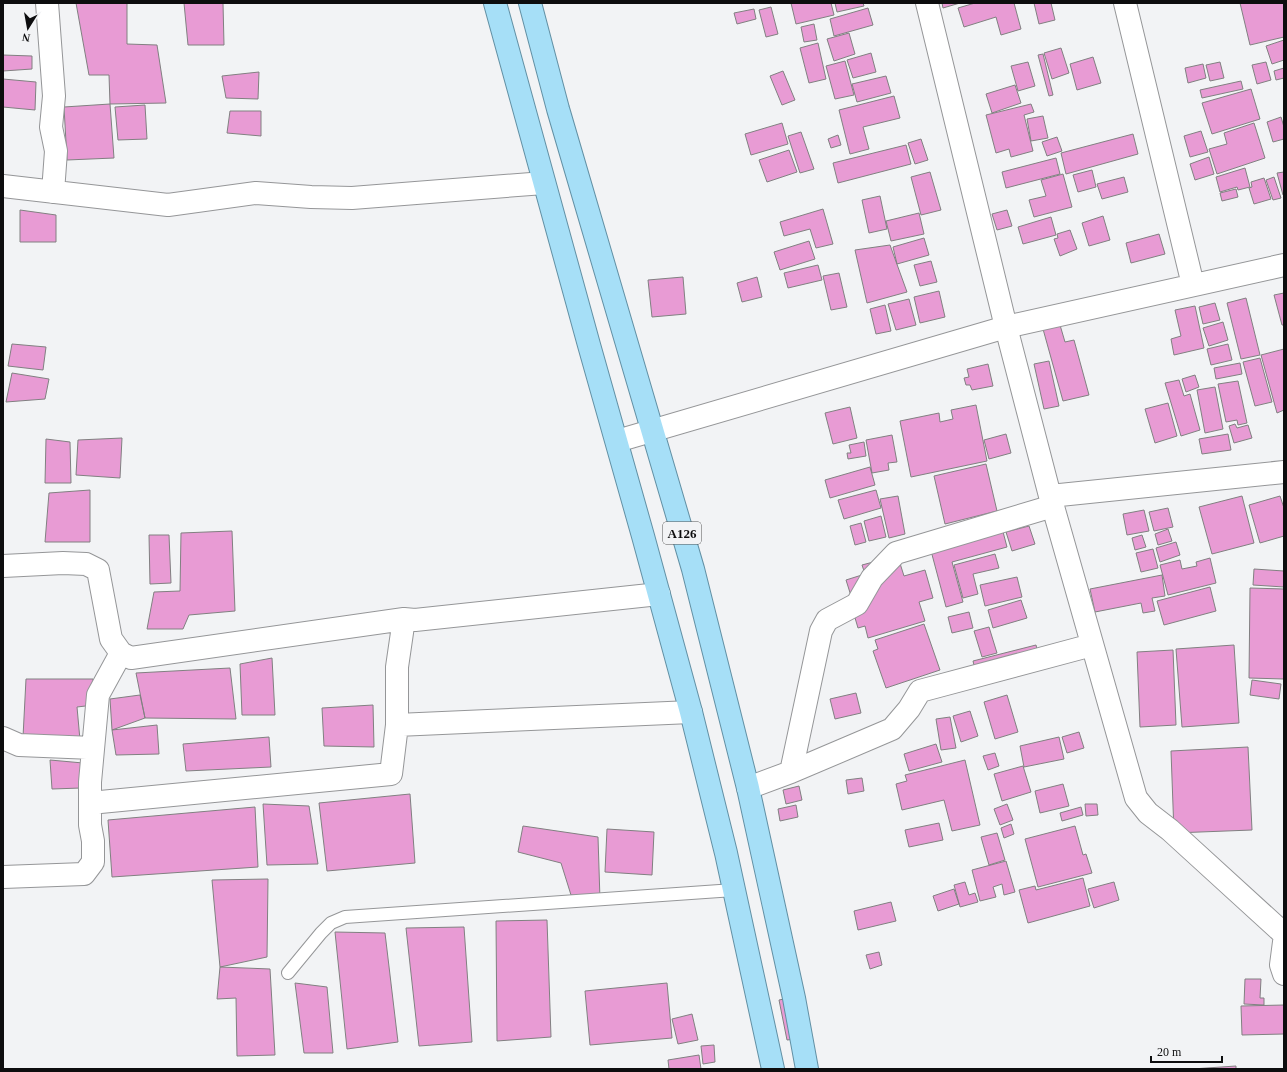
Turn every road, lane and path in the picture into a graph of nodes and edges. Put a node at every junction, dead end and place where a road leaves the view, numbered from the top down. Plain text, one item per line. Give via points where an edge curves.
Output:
1 (47, 3) edge
2 (495, 3) edge
3 (530, 3) edge
4 (927, 3) edge
5 (1125, 3) edge
6 (544, 183) junction
7 (3, 186) edge
8 (53, 192) junction
9 (1284, 265) edge
10 (1193, 285) junction
11 (1006, 327) junction
12 (652, 430) junction
13 (617, 441) junction
14 (1284, 472) edge
15 (1051, 501) junction
16 (3, 566) edge
17 (659, 594) junction
18 (404, 619) junction
19 (1092, 645) junction
20 (121, 653) junction
21 (691, 712) junction
22 (397, 725) junction
23 (3, 738) edge
24 (93, 748) junction
25 (791, 772) junction
26 (748, 788) junction
27 (90, 803) junction
28 (3, 877) edge
29 (734, 890) junction
30 (1284, 934) edge
31 (1284, 942) edge
32 (288, 973) dead end
33 (1284, 974) edge
34 (773, 1069) edge
35 (807, 1069) edge

1 - 8 street via 54,96 51,127 56,151
2 - 6 highway, A126
3 - 12 highway, A126
4 - 11 street
5 - 10 street
6 - 8 street via 352,198 256,193 168,205
6 - 13 highway, A126
7 - 8 street
9 - 10 street
10 - 11 street
11 - 12 street
11 - 15 street
12 - 13 street
12 - 26 highway, A126 via 693,569
13 - 17 highway, A126
14 - 15 street
15 - 19 street
15 - 25 street via 896,553 872,578 857,604 827,620 821,631
16 - 20 street via 63,563 86,564 98,570 111,639
17 - 18 street via 415,620
17 - 21 highway, A126
18 - 20 street via 131,658
18 - 22 street via 397,667
19 - 25 street via 920,691 909,710 892,729
19 - 30 street via 1136,798 1148,813
20 - 24 street via 98,695
21 - 22 street
21 - 29 highway, A126
22 - 27 street via 391,774
23 - 24 street via 19,745
24 - 27 street
25 - 26 street
26 - 35 highway, A126
27 - 28 street via 93,862 84,874
29 - 32 lane via 345,918 331,923
29 - 34 highway, A126
31 - 33 street via 1281,965

